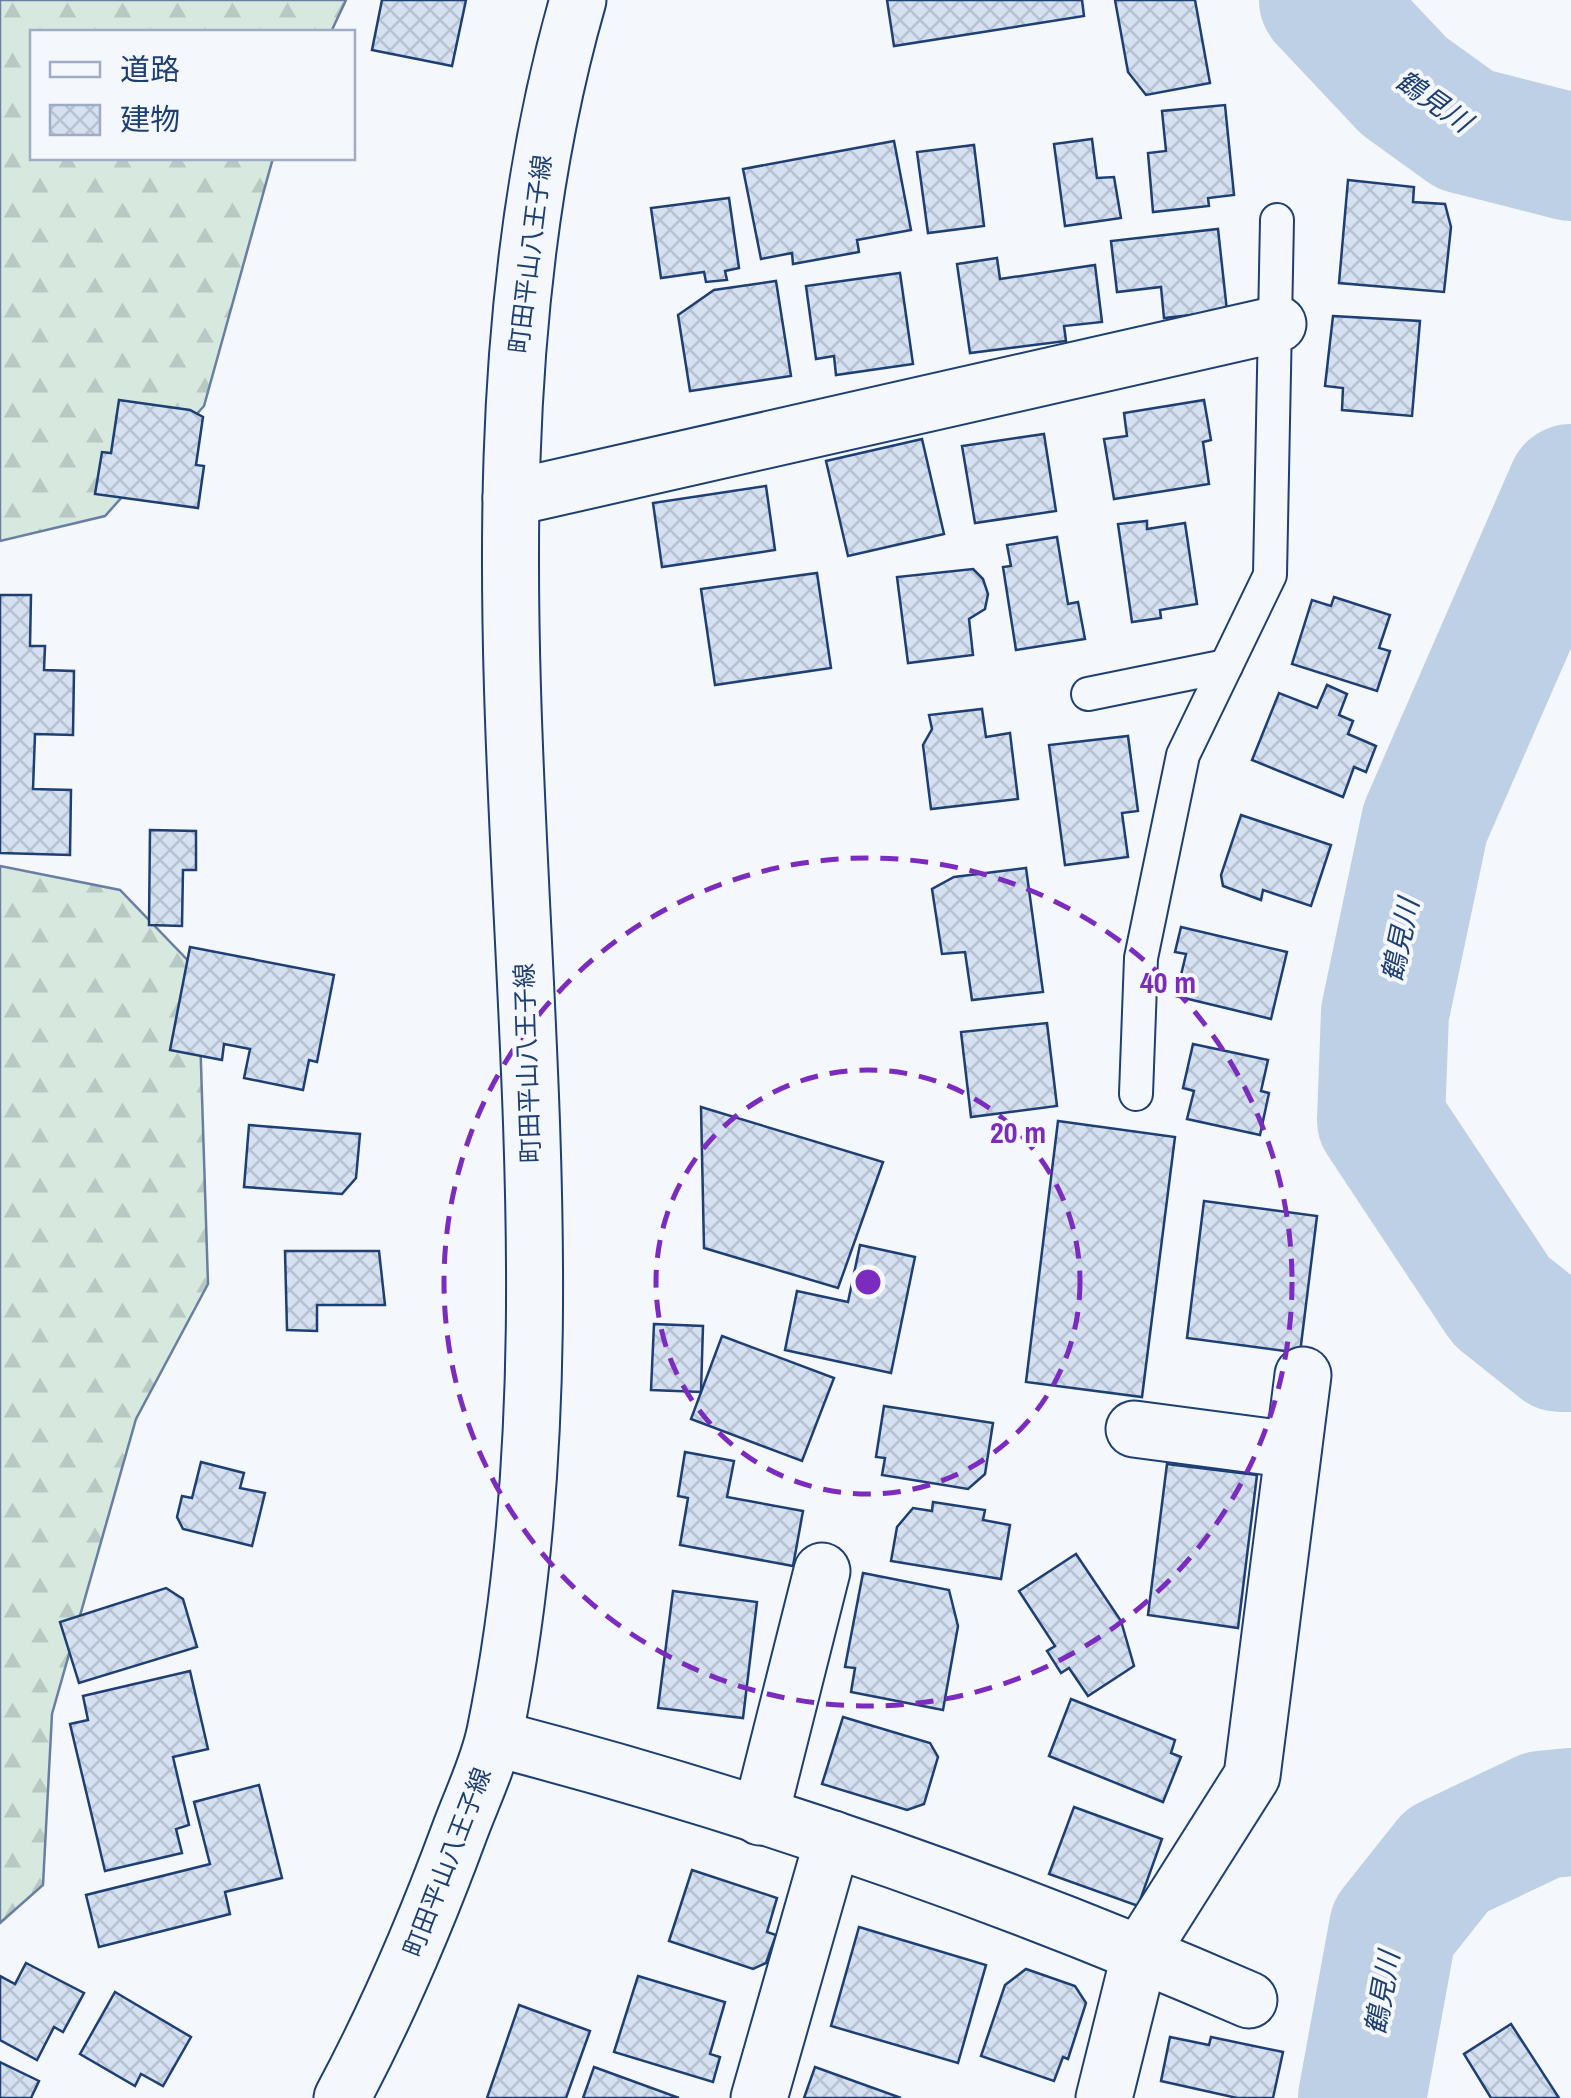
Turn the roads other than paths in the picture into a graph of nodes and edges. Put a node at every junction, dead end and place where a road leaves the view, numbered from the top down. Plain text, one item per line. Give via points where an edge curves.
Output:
1 (578, 0) edge
2 (1277, 220) dead end
3 (1278, 324) junction
4 (511, 498) junction
5 (1226, 666) junction
6 (1088, 694) dead end
7 (1136, 1094) dead end
8 (1303, 1375) dead end
9 (1134, 1429) dead end
10 (1293, 1450) junction
11 (822, 1571) dead end
12 (494, 1738) junction
13 (760, 1817) junction
14 (834, 1839) junction
15 (1140, 1952) junction
16 (1248, 2000) dead end
17 (342, 2098) edge
18 (759, 2098) edge
19 (1104, 2098) edge

1 - 4 street, 町田平山八王子線 via 532,195
2 - 3 lane
3 - 4 street
3 - 5 lane via 1270,575
4 - 12 street, 町田平山八王子線 via 536,1334 524,1554
5 - 6 lane
5 - 7 lane via 1184,756 1140,958
8 - 10 street
9 - 10 street
10 - 15 street via 1252,1776
11 - 13 street
12 - 13 street
12 - 17 street, 町田平山八王子線 via 391,2006
13 - 14 street
14 - 15 street
14 - 18 street
15 - 16 street
15 - 19 street

